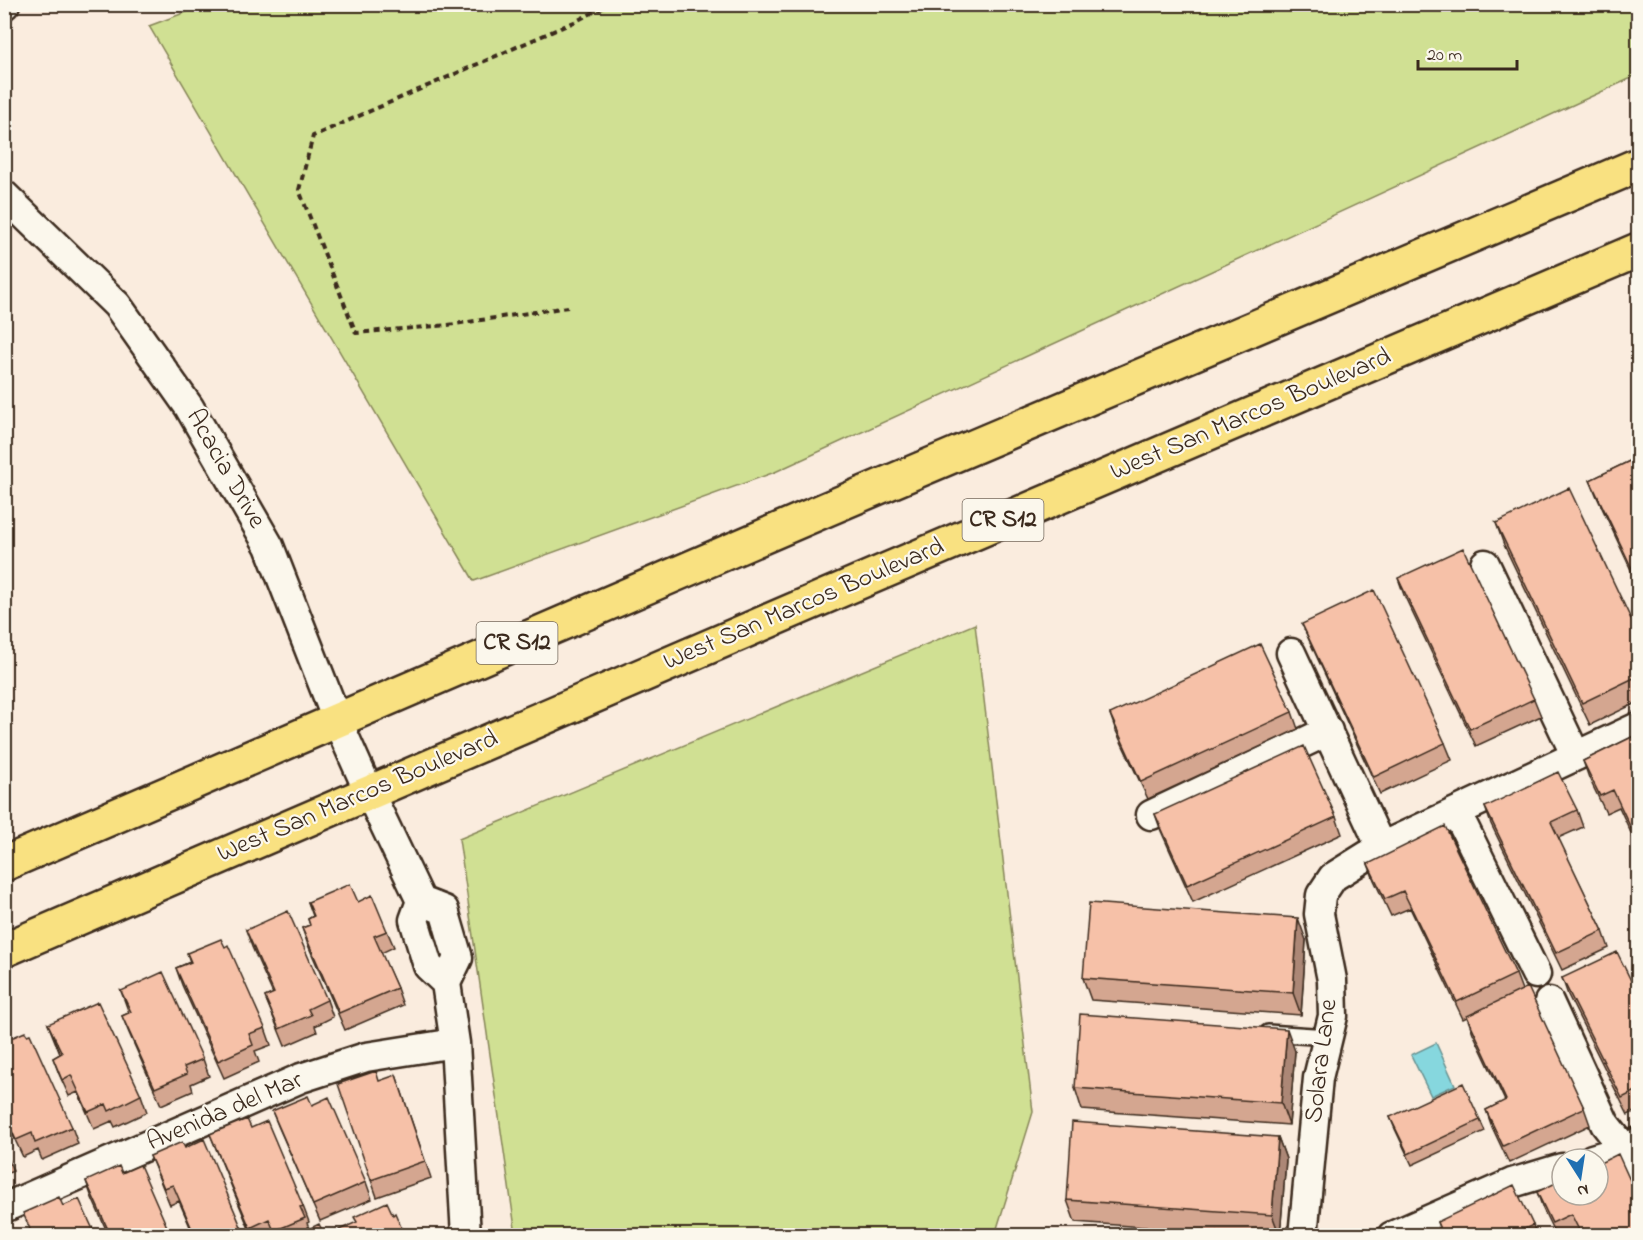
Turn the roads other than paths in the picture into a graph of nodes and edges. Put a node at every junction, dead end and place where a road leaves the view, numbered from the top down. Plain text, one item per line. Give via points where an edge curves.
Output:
1 (1638, 165) edge
2 (4, 195) edge
3 (1638, 250) edge
4 (1485, 564) dead end
5 (1292, 652) dead end
6 (337, 720) junction
7 (1638, 727) edge
8 (1328, 731) junction
9 (1576, 756) junction
10 (369, 792) junction
11 (1457, 813) junction
12 (1150, 815) dead end
13 (1381, 846) junction
14 (4, 864) edge
15 (4, 950) edge
16 (1536, 974) dead end
17 (1549, 1002) dead end
18 (1257, 1032) edge
19 (1328, 1037) junction
20 (455, 1043) junction
21 (1634, 1152) edge
22 (1610, 1156) edge
23 (1550, 1172) edge
24 (4, 1208) edge
25 (1406, 1233) edge
26 (466, 1236) edge
27 (1303, 1236) edge

1 - 6 main road, CR S12
2 - 6 street, Acacia Drive via 117,305 189,407 269,546
3 - 10 main road, West San Marcos Boulevard / CR S12
4 - 9 street
5 - 8 street
6 - 10 street, Acacia Drive
6 - 14 main road, CR S12
7 - 9 street, Solara Lane
8 - 12 street
8 - 13 street
9 - 11 street, Solara Lane
10 - 15 main road, West San Marcos Boulevard / CR S12
10 - 20 street, Acacia Drive via 421,901 414,920 428,966 446,983
11 - 13 street, Solara Lane
11 - 16 street
13 - 19 street, Solara Lane via 1334,877 1321,895 1319,914 1332,980 1333,1016
17 - 21 street via 1605,1124
18 - 19 lane
19 - 27 street, Solara Lane via 1318,1078
20 - 24 street, Avenida del Mar via 366,1057 301,1078
20 - 26 street
21 - 22 street
23 - 25 street via 1512,1183

